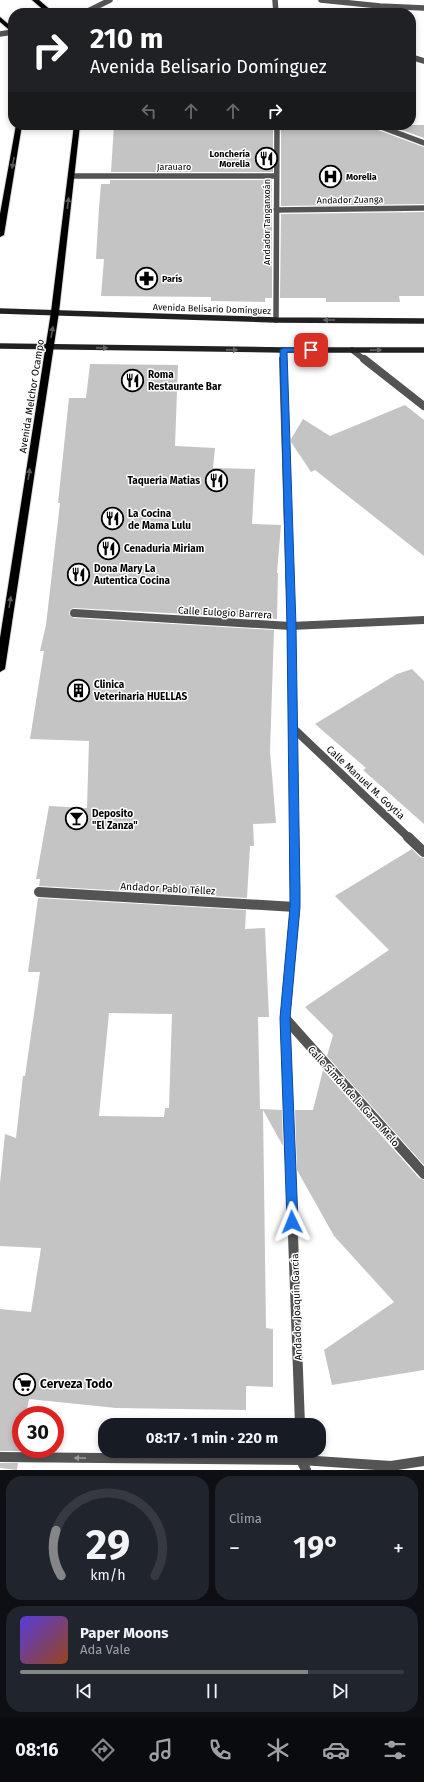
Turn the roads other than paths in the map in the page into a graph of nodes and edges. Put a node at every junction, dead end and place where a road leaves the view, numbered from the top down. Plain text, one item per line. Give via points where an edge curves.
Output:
1 (35, 0) edge
2 (110, 0) edge
3 (322, 0) edge
4 (362, 0) edge
5 (380, 6) junction
6 (45, 8) edge
7 (94, 8) edge
8 (424, 8) edge
9 (0, 19) edge
10 (8, 26) edge
11 (18, 130) edge
12 (77, 130) edge
13 (277, 130) edge
14 (390, 130) edge
15 (424, 142) edge
16 (72, 176) junction
17 (276, 176) junction
18 (424, 208) edge
19 (276, 210) junction
20 (0, 235) edge
21 (0, 311) edge
22 (55, 312) junction
23 (276, 320) junction
24 (424, 321) edge
25 (0, 346) edge
26 (49, 347) junction
27 (283, 350) junction
28 (352, 350) junction
29 (424, 350) edge
30 (424, 406) edge
31 (74, 613) dead end
32 (424, 620) edge
33 (291, 626) junction
34 (0, 669) edge
35 (293, 728) junction
36 (424, 852) edge
37 (39, 892) dead end
38 (295, 907) junction
39 (285, 1018) junction
40 (424, 1174) edge
41 (300, 1418) edge
42 (0, 1458) edge
43 (303, 1460) edge
44 (424, 1461) edge

1 - 6 main road
2 - 7 street
3 - 5 street
4 - 5 street
5 - 8 street
9 - 10 main road
11 -> 20 main road
12 - 16 main road, Avenida Melchor Ocampo
13 - 17 street, Andador Tanganxoán
14 - 15 street
16 - 17 street, Jarauaro
22 -> 16 main road, Avenida Melchor Ocampo
17 - 19 street, Andador Tanganxoán
18 - 19 street, Andador Zuanga
19 - 23 street, Andador Tanganxoán
21 - 22 street, Avenida Belisario Domínguez
22 - 23 street, Avenida Belisario Domínguez
26 -> 22 main road, Avenida Melchor Ocampo
24 -> 23 street, Avenida Belisario Domínguez
25 - 26 street
26 -> 27 street
34 -> 26 main road, Avenida Melchor Ocampo
27 - 28 street
27 - 33 street, Andador Joaquín García
28 -> 29 street
28 - 30 street
31 - 33 street, Calle Eulogio Barrera
32 - 33 street, Calle Eulogio Barrera
33 - 35 street, Andador Joaquín García
35 - 36 street, Calle Manuel M. Goytia
35 - 38 street, Andador Joaquín García
37 - 38 street, Andador Pablo Téllez
38 - 39 street, Andador Joaquín García
39 - 40 street, Calle Simón de la Garza Melo
39 - 41 street, Andador Joaquín García
43 -> 42 street
43 - 44 street via 391,1466

